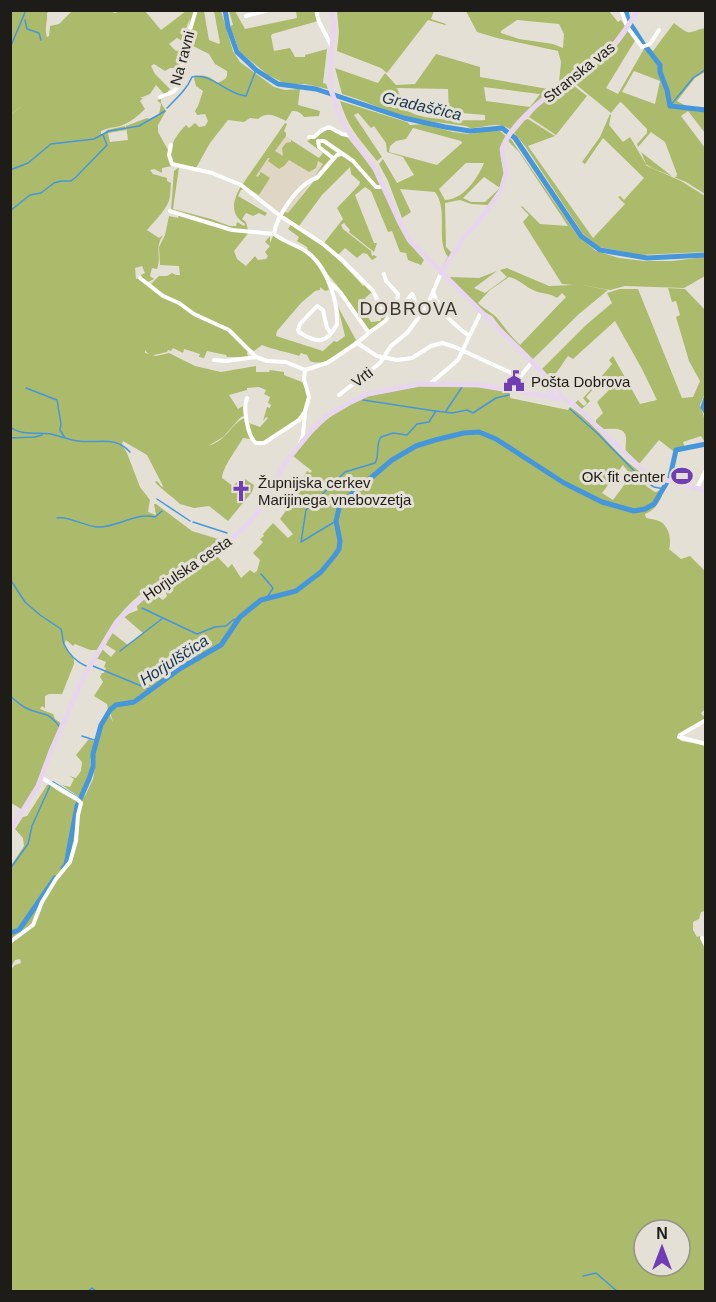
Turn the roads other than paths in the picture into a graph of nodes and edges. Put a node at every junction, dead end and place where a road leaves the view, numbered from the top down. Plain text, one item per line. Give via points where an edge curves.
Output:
1 (196, 10) edge
2 (316, 10) edge
3 (332, 10) edge
4 (621, 10) edge
5 (638, 10) edge
6 (265, 11) edge
7 (246, 16) dead end
8 (629, 24) junction
9 (659, 30) dead end
10 (332, 47) junction
11 (160, 98) dead end
12 (349, 135) junction
13 (309, 137) dead end
14 (171, 145) dead end
15 (341, 154) junction
16 (333, 159) junction
17 (385, 187) junction
18 (170, 211) dead end
19 (279, 215) junction
20 (274, 234) junction
21 (441, 273) junction
22 (384, 274) dead end
23 (140, 278) dead end
24 (330, 283) junction
25 (433, 292) junction
26 (395, 310) junction
27 (481, 312) junction
28 (418, 318) junction
29 (331, 333) junction
30 (369, 333) junction
31 (469, 336) junction
32 (357, 343) junction
33 (464, 351) junction
34 (256, 357) junction
35 (383, 358) junction
36 (214, 360) dead end
37 (532, 362) junction
38 (305, 370) junction
39 (431, 384) junction
40 (554, 388) junction
41 (339, 395) dead end
42 (551, 396) junction
43 (560, 396) junction
44 (248, 398) dead end
45 (305, 412) junction
46 (298, 447) junction
47 (705, 470) edge
48 (697, 488) junction
49 (705, 490) edge
50 (705, 720) edge
51 (705, 744) edge
52 (42, 778) junction
53 (10, 831) edge
54 (702, 938) dead end
55 (10, 942) edge
56 (705, 946) edge

1 - 11 street, Na ravni via 177,88
2 - 10 street
3 - 10 street
4 - 8 street
5 - 8 street, Stranska vas
6 - 7 street
8 - 9 street via 642,47 650,44
8 - 21 street, Stranska vas via 612,48 545,98 506,140 502,149 506,173 501,192
10 - 12 street via 330,84 334,104
12 - 13 street via 329,127
12 - 17 street
14 - 19 street via 170,158 175,166 231,179
15 - 16 street
15 - 16 street via 318,141 319,147
15 - 17 street via 359,166 374,186
16 - 19 street
17 - 21 street via 410,241
18 - 20 street via 229,229
19 - 20 street
19 - 26 street via 323,244 368,285 381,307
20 - 24 street via 311,255
21 - 25 street
21 - 27 street
22 - 26 street via 398,294
23 - 34 street via 163,296 229,330
24 - 29 street via 337,319
24 - 30 street
25 - 28 street
25 - 31 street via 447,319
26 - 28 street via 414,294 414,313
26 - 30 street
27 - 31 street
27 - 37 street
28 - 35 street
29 - 29 street via 323,310 317,306 298,330 321,341
30 - 32 street
31 - 33 street
32 - 35 street
32 - 38 street via 327,363
33 - 35 street via 442,343 412,358
33 - 37 street via 520,377
33 - 39 street
34 - 36 street
34 - 38 street
35 - 41 street, Vrti
37 - 40 street
38 - 45 street via 309,398
39 - 42 street, Horjulska cesta via 479,385
39 - 46 street, Horjulska cesta via 389,389 358,398 325,417
40 - 42 street
40 - 43 street
42 - 43 street
43 - 48 street via 639,468 664,480
44 - 45 street via 245,412 251,439 256,443 264,443
45 - 46 street
46 - 52 street, Horjulska cesta via 247,525 218,550 150,591 117,621 84,676
47 - 48 street
48 - 49 street
50 - 51 street via 679,737
52 - 53 street, Horjulska cesta
52 - 55 street via 81,803 76,841 70,862 42,902 33,926
54 - 56 street

